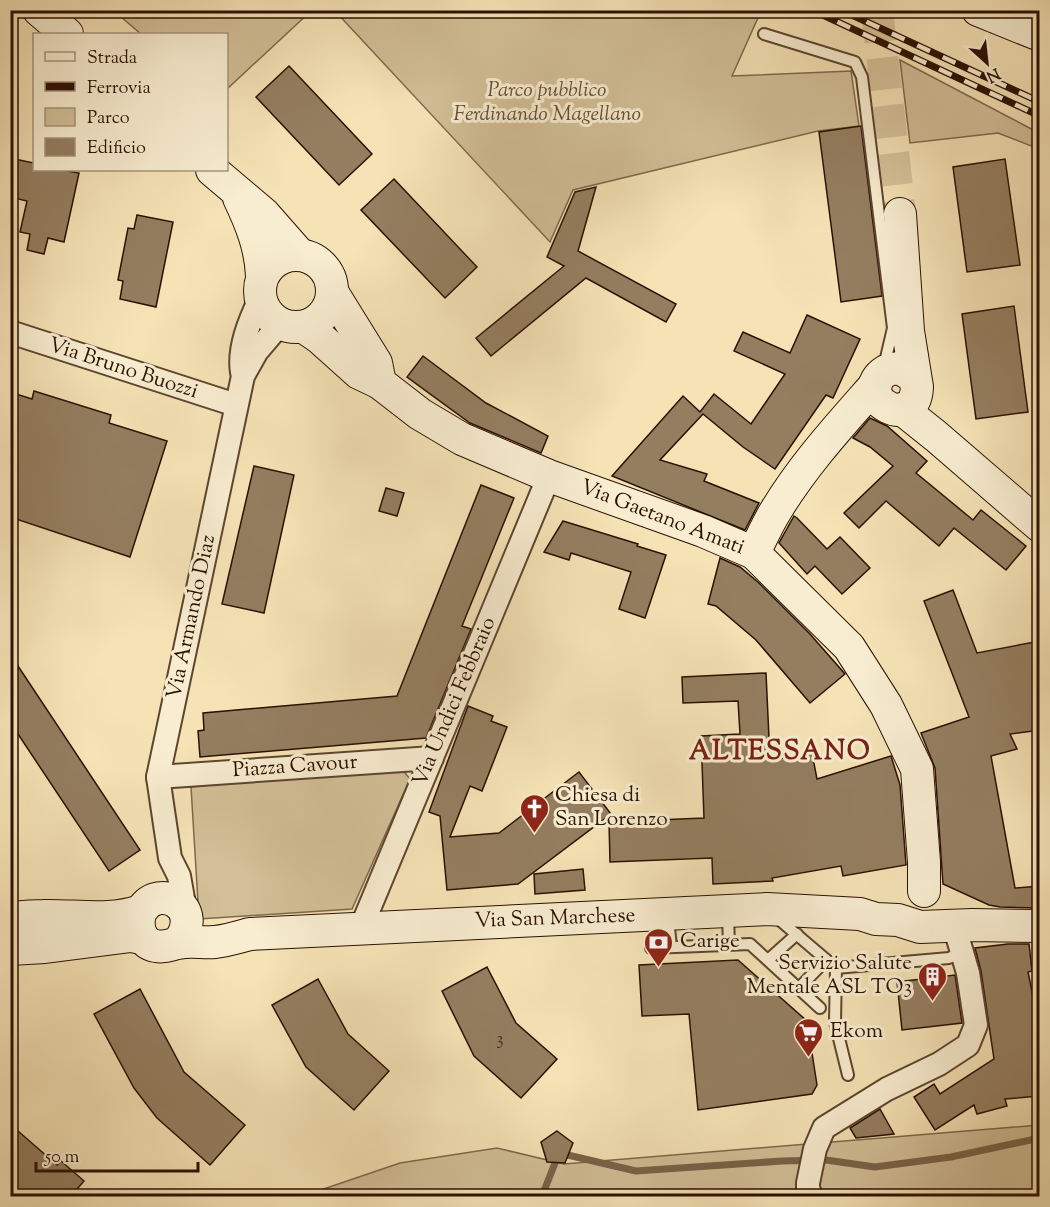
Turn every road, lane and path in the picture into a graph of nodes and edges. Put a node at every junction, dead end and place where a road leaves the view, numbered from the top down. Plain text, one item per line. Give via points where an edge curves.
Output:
1 (39, 10) edge
2 (978, 10) edge
3 (66, 33) edge
4 (764, 34) dead end
5 (1040, 35) edge
6 (213, 171) edge
7 (236, 192) junction
8 (900, 214) tunnel mouth
9 (300, 255) junction
10 (261, 288) junction
11 (332, 292) junction
12 (292, 326) junction
13 (10, 332) edge
14 (243, 376) junction
15 (380, 383) junction
16 (897, 388) junction
17 (236, 405) junction
18 (549, 476) junction
19 (1034, 517) edge
20 (754, 553) junction
21 (432, 758) junction
22 (158, 777) junction
23 (767, 909) junction
24 (727, 911) junction
25 (667, 914) junction
26 (932, 917) junction
27 (10, 918) edge
28 (165, 920) junction
29 (1040, 926) edge
30 (361, 928) junction
31 (797, 933) junction
32 (729, 945) junction
33 (671, 947) junction
34 (651, 948) dead end
35 (10, 949) edge
36 (768, 960) junction
37 (826, 960) junction
38 (836, 968) junction
39 (799, 988) junction
40 (820, 1008) dead end
41 (848, 1075) dead end
42 (809, 1190) edge

1 - 3 street
2 - 5 street
4 - 16 lane via 855,62 862,77 892,328 886,358
6 - 7 street
7 - 9 street via 264,214
7 - 10 street via 252,225 262,261
8 - 16 street via 908,331
9 - 10 street via 278,260 269,267
9 - 11 street via 320,263 331,281
10 - 12 street via 264,310 271,319
10 - 14 street, Via Armando Diaz via 240,361
11 - 12 street via 326,312 319,319
11 - 15 street via 376,363
12 - 14 street, Via Armando Diaz via 257,351
12 - 15 street, Via Gaetano Amati via 320,338 359,374
13 - 17 street, Via Bruno Buozzi
14 - 17 street, Via Armando Diaz
15 - 18 street, Via Gaetano Amati via 420,414 462,439
16 - 19 street via 937,437
16 - 20 street via 842,422 776,510
17 - 22 street, Via Armando Diaz
18 - 20 street, Via Gaetano Amati
18 - 21 street, Via Undici Febbraio
20 - 26 street, Via Gaetano Amati via 849,646 917,769
21 - 22 street, Piazza Cavour
21 - 30 street, Via Undici Febbraio
22 - 28 street, Via Armando Diaz via 170,858 179,876
23 - 24 street, Via San Marchese
23 - 26 street, Via San Marchese via 860,914 898,903
23 - 31 lane
24 - 25 street, Via San Marchese
24 - 32 lane
25 - 30 street, Via San Marchese
25 - 33 lane
26 - 29 street, Via San Marchese
26 - 38 lane via 949,958
26 - 42 street via 968,973 976,1025 968,1044 824,1128 815,1149
27 - 28 street via 129,915
28 - 30 street, Via San Marchese via 250,934
28 - 35 street via 131,936
31 - 36 lane
31 - 37 lane
32 - 33 lane
32 - 36 lane via 750,944
33 - 34 lane
36 - 39 lane
37 - 38 lane
37 - 39 lane
38 - 41 lane via 835,1022
39 - 40 lane

